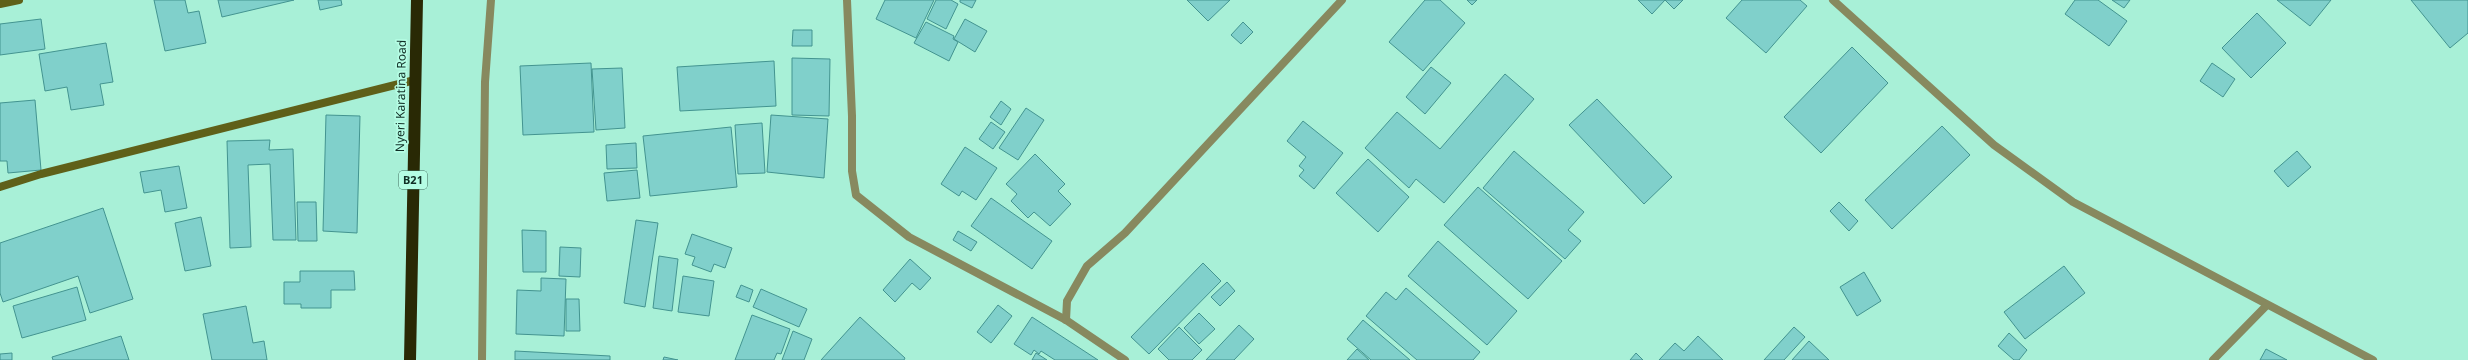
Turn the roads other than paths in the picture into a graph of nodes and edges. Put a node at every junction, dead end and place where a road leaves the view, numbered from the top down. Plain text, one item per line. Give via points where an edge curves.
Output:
1 (19, 0) edge
2 (417, 0) edge
3 (491, 0) edge
4 (847, 0) edge
5 (1342, 0) edge
6 (1833, 0) edge
7 (0, 4) edge
8 (415, 80) junction
9 (0, 187) edge
10 (2266, 306) junction
11 (1066, 320) junction
12 (410, 360) edge
13 (482, 360) edge
14 (1125, 360) edge
15 (2213, 360) edge
16 (2373, 360) edge

1 - 7 street
2 - 8 highway, Nyeri Karatina Road / B21
3 - 13 street via 485,82
4 - 11 street via 852,171 856,195 909,237
5 - 11 street via 1125,233 1087,266 1067,301
6 - 10 street via 1994,146 2073,202
8 - 9 street via 41,174
8 - 12 highway, Nyeri Karatina Road / B21
10 - 15 street
10 - 16 street
11 - 14 street

